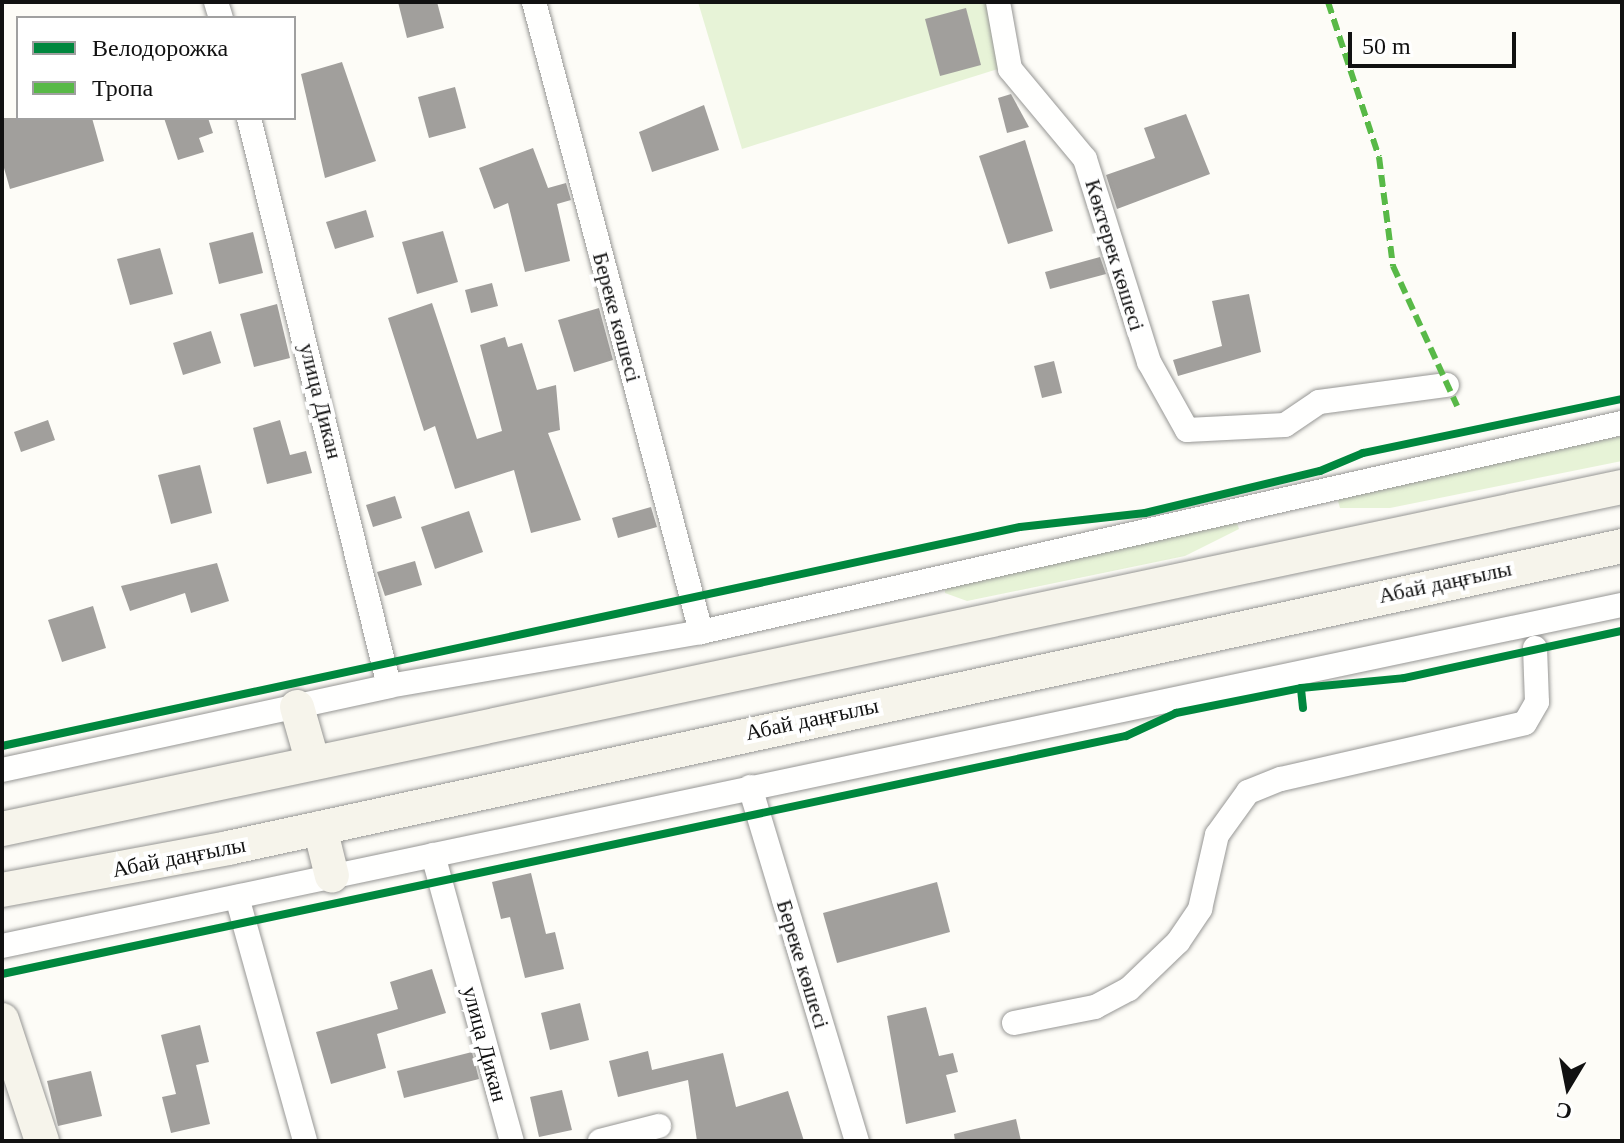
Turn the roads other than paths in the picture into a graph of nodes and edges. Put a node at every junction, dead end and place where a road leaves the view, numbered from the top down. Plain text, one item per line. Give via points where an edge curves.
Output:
1 (534, 2) edge
2 (998, 2) edge
3 (249, 120) edge
4 (1447, 385) dead end
5 (1622, 423) edge
6 (1622, 487) edge
7 (1622, 546) edge
8 (1622, 605) edge
9 (701, 632) junction
10 (1535, 648) dead end
11 (389, 686) junction
12 (297, 707) junction
13 (313, 763) junction
14 (2, 770) edge
15 (750, 787) junction
16 (320, 828) junction
17 (2, 829) edge
18 (433, 855) junction
19 (332, 876) junction
20 (2, 890) edge
21 (237, 897) junction
22 (2, 946) edge
23 (2, 1020) edge
24 (1014, 1023) dead end
25 (659, 1126) dead end
26 (42, 1141) edge
27 (305, 1141) edge
28 (512, 1141) edge
29 (600, 1141) edge
30 (857, 1141) edge

1 - 9 street, Береке көшесі
2 - 4 street, Көктерек көшесі via 1010,69 1085,159 1149,362 1187,430 1285,425 1319,402
3 - 11 street, улица Дикан
5 - 9 street
6 - 13 main road
7 - 16 main road, Абай даңғылы
8 - 15 street
9 - 11 street
10 - 24 street via 1537,702 1525,723 1281,779 1248,792 1217,835 1200,909 1178,942 1129,989 1095,1007
11 - 12 street
12 - 13 main road
12 - 14 street
13 - 17 main road
15 - 18 street
15 - 30 street, Береке көшесі
16 - 19 main road
16 - 20 main road, Абай даңғылы
18 - 19 street
18 - 28 street, улица Дикан
19 - 21 street
21 - 22 street
21 - 27 street
23 - 26 main road
25 - 29 street

